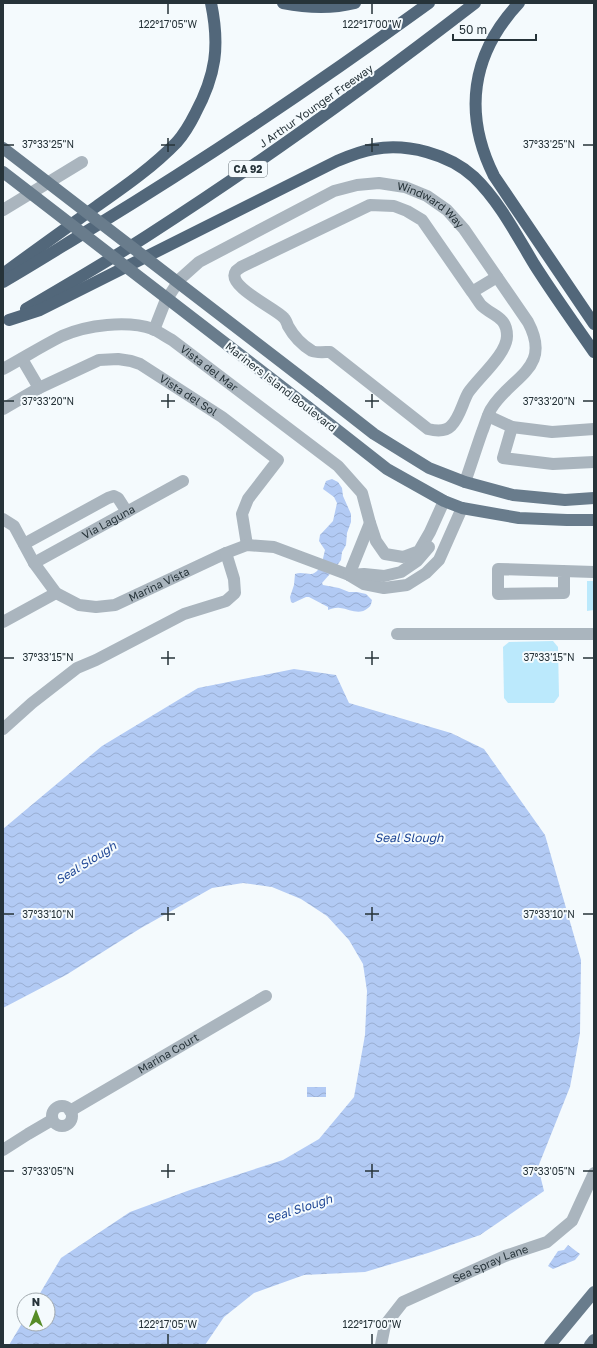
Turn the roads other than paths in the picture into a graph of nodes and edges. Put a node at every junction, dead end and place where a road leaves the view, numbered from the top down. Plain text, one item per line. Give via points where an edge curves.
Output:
1 (211, 3) edge
2 (283, 3) edge
3 (355, 3) edge
4 (429, 3) edge
5 (475, 3) edge
6 (518, 3) edge
7 (3, 148) edge
8 (82, 162) dead end
9 (3, 172) edge
10 (3, 210) edge
11 (3, 274) edge
12 (496, 277) junction
13 (3, 282) edge
14 (472, 292) junction
15 (6, 321) edge
16 (594, 324) edge
17 (154, 330) junction
18 (594, 352) edge
19 (22, 359) junction
20 (3, 369) edge
21 (38, 388) junction
22 (3, 408) edge
23 (488, 416) junction
24 (512, 427) junction
25 (594, 429) edge
26 (594, 462) edge
27 (183, 481) dead end
28 (465, 482) junction
29 (594, 498) edge
30 (444, 501) junction
31 (462, 508) junction
32 (127, 512) junction
33 (3, 519) edge
34 (594, 520) edge
35 (370, 523) junction
36 (430, 532) junction
37 (24, 544) junction
38 (247, 545) junction
39 (226, 553) junction
40 (34, 563) junction
41 (564, 571) junction
42 (594, 572) edge
43 (344, 573) junction
44 (56, 593) junction
45 (3, 622) edge
46 (397, 634) dead end
47 (594, 634) edge
48 (3, 729) edge
49 (266, 996) dead end
50 (3, 1150) edge
51 (594, 1173) edge
52 (594, 1292) edge
53 (594, 1340) edge
54 (381, 1345) edge
55 (550, 1345) edge
56 (590, 1345) edge

1 - 11 highway via 216,43 213,67 205,95 191,123 178,141 129,183
2 - 3 highway via 311,8 340,7
4 - 13 highway, J Arthur Younger Freeway / CA 92 via 247,130 132,204
5 - 15 highway, J Arthur Younger Freeway / CA 92 via 267,156 150,235
6 - 16 highway via 500,24 482,61 475,101 479,139 494,176
7 - 28 main road, Mariners Island Boulevard, bridge via 374,434 429,468
8 - 10 street
9 - 30 main road, Mariners Island Boulevard, bridge via 387,469
12 - 14 street
12 - 17 street, Windward Way via 464,229 447,210 427,196 405,187 379,183 356,185 334,191 199,262 180,279 165,302
12 - 23 street, Windward Way via 528,322 534,334 536,348 533,362 524,375 504,392
14 - 14 street via 481,305 501,318 506,327 505,347 468,394 457,419 450,427 438,431 428,429 330,352 314,352 305,346 296,338 285,318 242,289 235,275 242,267 370,205 394,206 422,220
15 - 18 highway via 40,310 337,161 375,148 398,148 438,156 473,176 501,211
17 - 19 street, Vista del Mar via 120,324 80,330 63,336
17 - 35 street, Vista del Mar via 172,340 338,466 362,493
19 - 20 street, Vista del Mar
19 - 21 street
21 - 22 street, Vista del Sol
21 - 38 street, Vista del Sol via 99,360 131,361 140,364 222,417 278,460 248,499 242,514
23 - 24 street
23 - 28 street, Windward Way
24 - 25 street via 552,432
24 - 26 street via 503,458 553,464
27 - 32 street, Via Laguna
28 - 29 main road, Mariners Island Boulevard via 513,494 565,500
30 - 31 main road, Mariners Island Boulevard
30 - 36 street, Vista del Mar
31 - 34 main road, Mariners Island Boulevard via 519,518
31 - 43 street, Marina Vista via 439,560 426,573 407,585 384,588 364,584
32 - 37 street via 114,496
32 - 40 street, Via Laguna
33 - 37 street, Marina Vista via 14,526
35 - 36 street, Vista del Mar via 376,541 385,554 402,557 419,551
35 - 43 street
36 - 43 street, Marina Vista via 429,548 417,561 401,572 384,576
37 - 40 street, Marina Vista
38 - 39 street, Marina Vista
38 - 43 street, Marina Vista via 274,547
39 - 44 street, Marina Vista via 115,605 79,605
39 - 48 street via 234,579 235,593 226,601 184,614 78,668
40 - 44 street, Marina Vista
41 - 41 street via 498,569 498,594 564,593
41 - 42 street
44 - 45 street
46 - 47 street
49 - 50 street, Marina Court via 70,1111 60,1106 54,1109 52,1120
51 - 54 street, Sea Spray Lane via 572,1221 552,1238 505,1256 403,1302 385,1325
52 - 55 main road
53 - 56 main road

